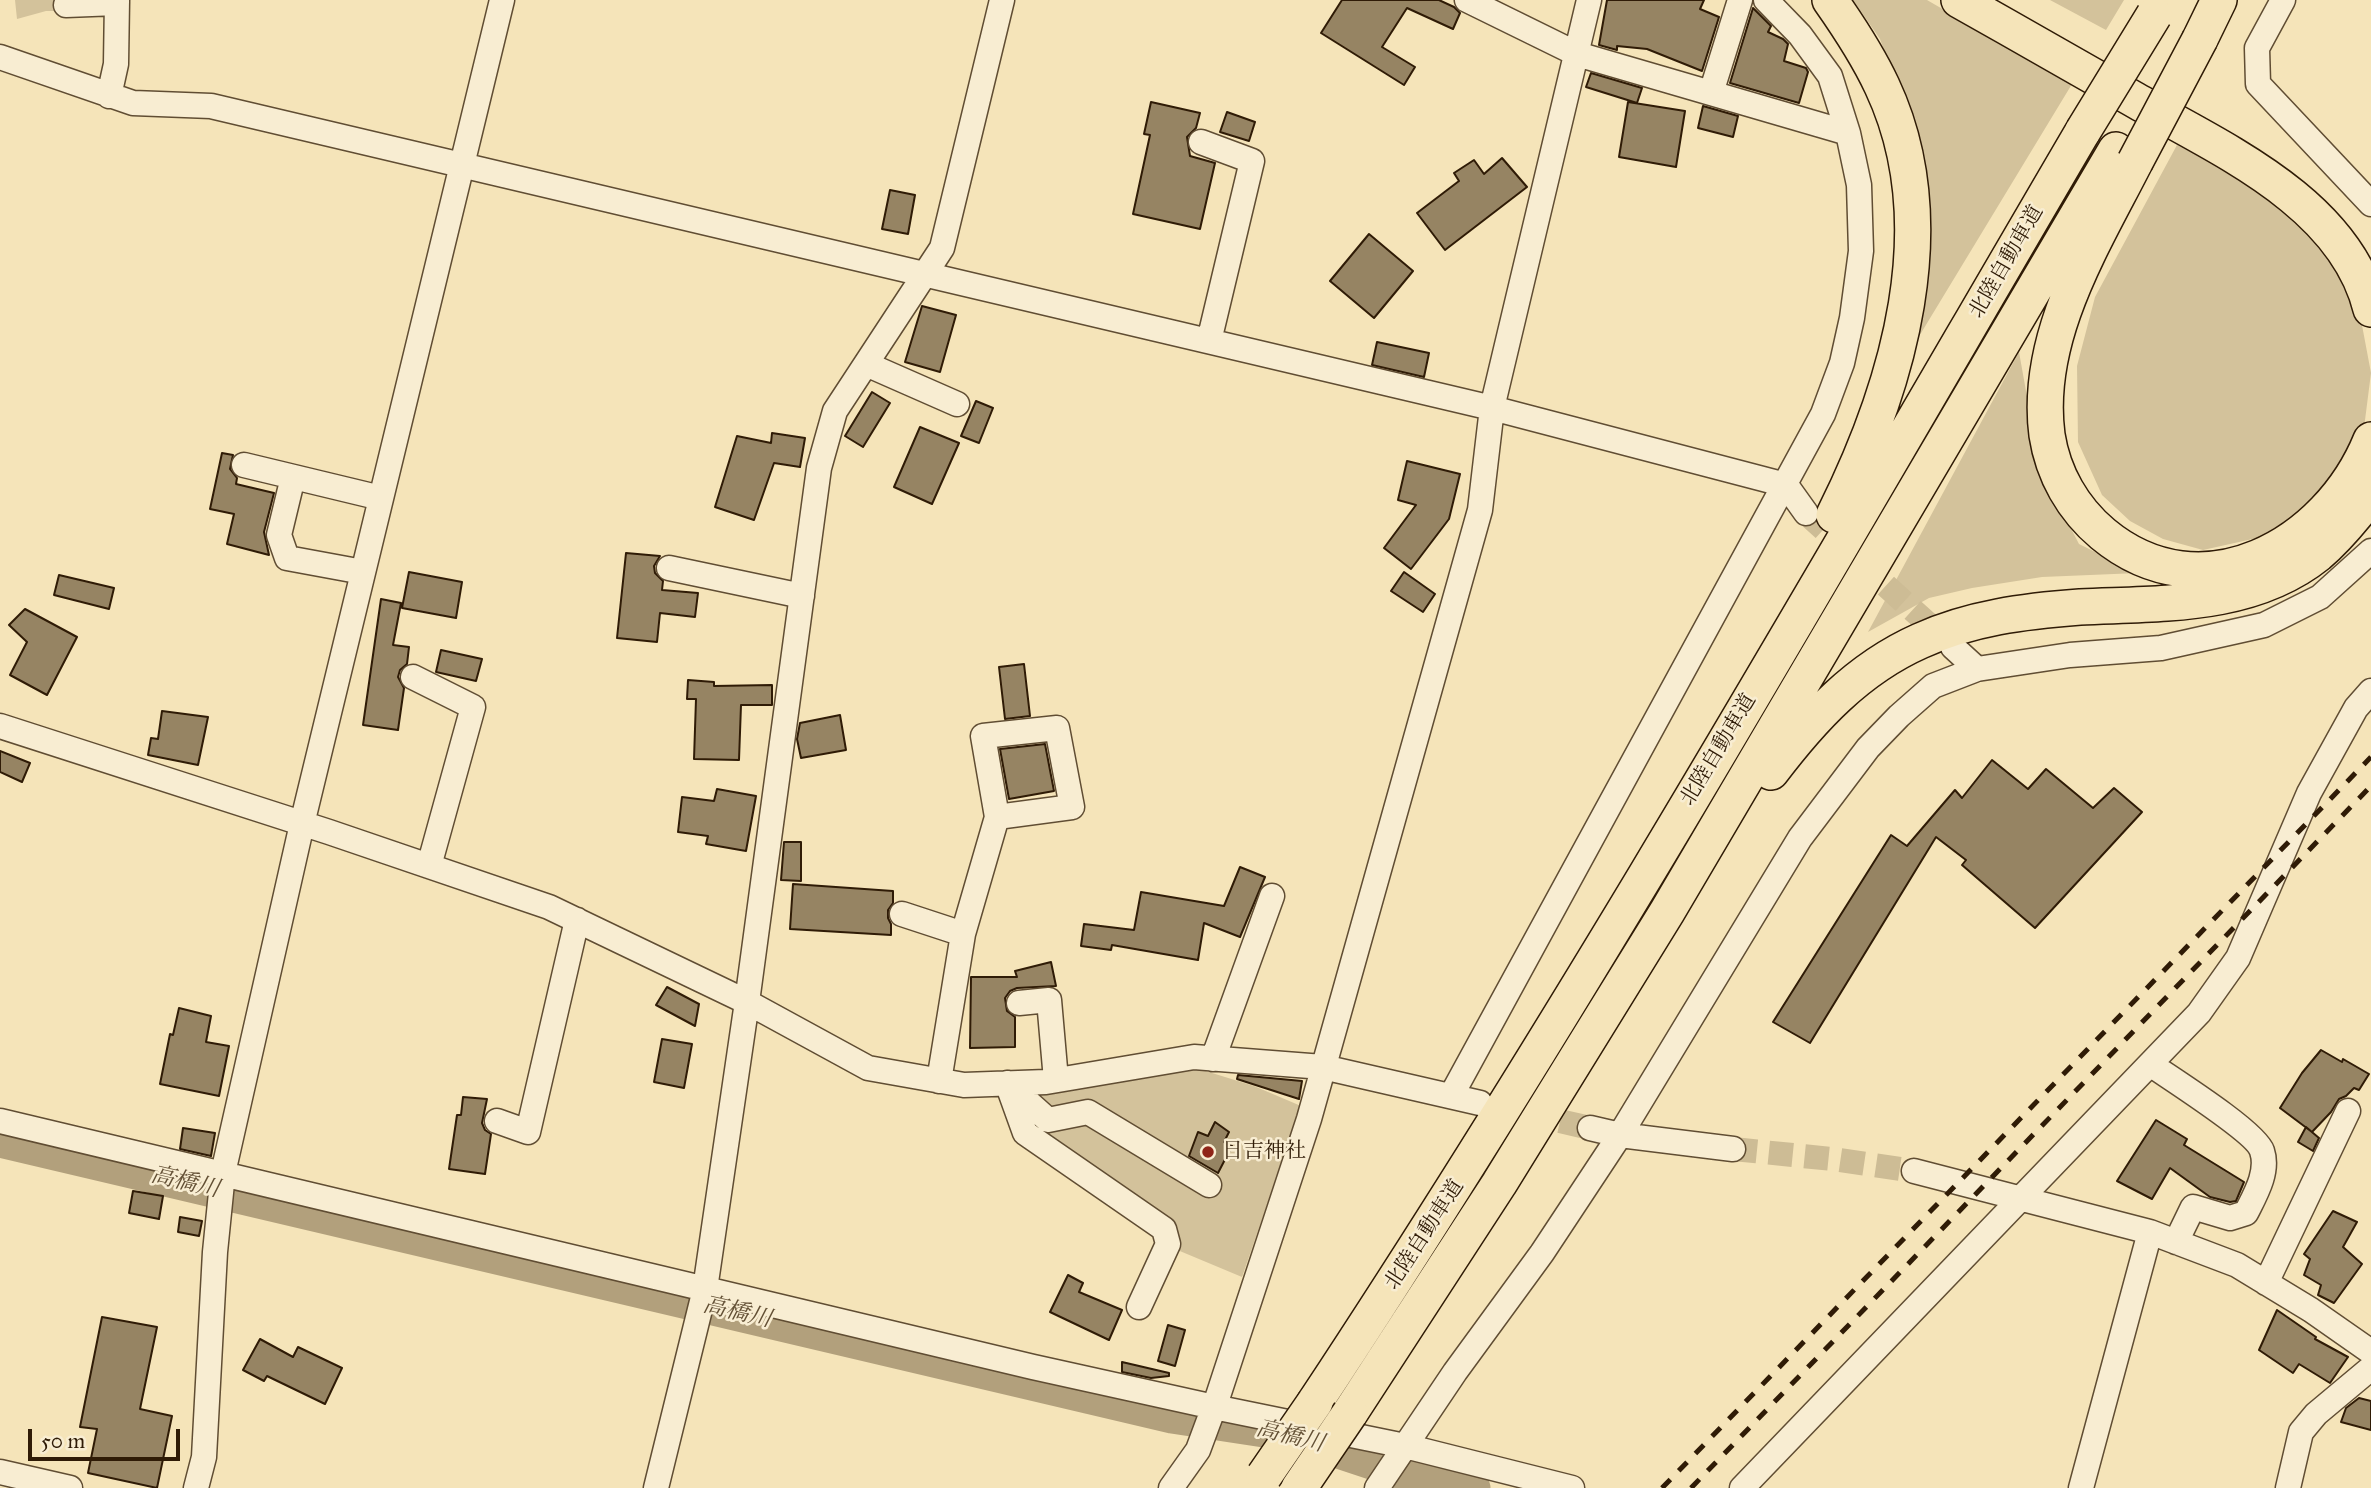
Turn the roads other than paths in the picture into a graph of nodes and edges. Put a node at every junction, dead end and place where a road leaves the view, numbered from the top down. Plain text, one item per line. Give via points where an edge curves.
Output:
1 (502, 0) edge
2 (1002, 0) edge
3 (1467, 0) edge
4 (1589, 0) edge
5 (1740, 0) edge
6 (1766, 0) edge
7 (1830, 0) edge
8 (1959, 0) edge
9 (2008, 0) edge
10 (2206, 0) edge
11 (2219, 0) edge
12 (2283, 0) edge
13 (117, 2) edge
14 (66, 5) dead end
15 (2159, 7) edge
16 (2193, 36) junction
17 (1577, 54) junction
18 (0, 57) edge
19 (1711, 93) junction
20 (109, 96) junction
21 (1848, 133) junction
22 (1201, 142) dead end
23 (2125, 156) junction
24 (462, 166) junction
25 (2371, 204) edge
26 (2371, 249) edge
27 (926, 274) junction
28 (2371, 309) edge
29 (1209, 341) junction
30 (866, 364) junction
31 (957, 404) dead end
32 (1492, 408) junction
33 (2371, 440) edge
34 (244, 465) dead end
35 (293, 477) junction
36 (1786, 485) junction
37 (2371, 495) edge
38 (381, 498) junction
39 (1807, 513) tunnel mouth
40 (2371, 551) edge
41 (669, 568) dead end
42 (363, 572) junction
43 (802, 596) junction
44 (1953, 646) tunnel mouth
45 (1978, 670) junction
46 (413, 677) dead end
47 (2371, 691) edge
48 (0, 726) edge
49 (997, 817) junction
50 (302, 824) junction
51 (429, 866) junction
52 (1272, 896) dead end
53 (1633, 896) junction
54 (902, 914) dead end
55 (577, 920) junction
56 (963, 934) junction
57 (747, 1002) junction
58 (1018, 1003) dead end
59 (1213, 1059) junction
60 (2150, 1064) junction
61 (1324, 1067) junction
62 (939, 1080) junction
63 (1056, 1080) junction
64 (1007, 1083) junction
65 (1451, 1096) junction
66 (1480, 1103) dead end
67 (2348, 1111) dead end
68 (0, 1121) edge
69 (497, 1121) dead end
70 (1590, 1128) tunnel mouth
71 (1620, 1136) junction
72 (1733, 1149) tunnel mouth
73 (1914, 1171) tunnel mouth
74 (223, 1173) junction
75 (1499, 1184) junction
76 (1209, 1185) dead end
77 (2023, 1197) junction
78 (2150, 1232) junction
79 (2176, 1242) junction
80 (2266, 1283) junction
81 (705, 1289) junction
82 (1139, 1307) dead end
83 (2371, 1352) edge
84 (2371, 1368) edge
85 (1214, 1408) junction
86 (1405, 1446) junction
87 (0, 1472) edge
88 (1260, 1482) edge
89 (70, 1488) edge
90 (196, 1488) edge
91 (656, 1488) edge
92 (1171, 1488) edge
93 (1299, 1488) edge
94 (1377, 1488) edge
95 (1572, 1488) edge
96 (1742, 1488) edge
97 (2081, 1488) edge
98 (2288, 1488) edge

1 - 24 street
2 - 27 street via 942,248
3 - 17 street
4 - 17 street
5 - 19 street
6 - 21 street via 1830,76
7 - 53 highway via 1883,88 1905,158 1913,232 1897,347 1852,479
8 - 28 highway via 2229,153 2297,200 2343,249 2360,276
9 - 26 highway via 2276,158 2338,208
10 - 16 highway, 北陸自動車道
11 - 16 highway
12 - 25 street via 2257,48 2258,85
13 - 14 street
13 - 20 street via 116,64
15 - 53 highway, 北陸自動車道, bridge
16 - 23 highway, 北陸自動車道
17 - 19 street
17 - 32 street
18 - 20 street
19 - 21 street
20 - 24 street via 133,103 211,106
21 - 36 street via 1859,185 1861,251 1852,318 1823,414
22 - 29 street via 1252,161
23 - 33 highway via 2075,283 2049,372 2047,434 2053,459 2063,486 2092,525 2137,557 2161,566 2223,568 2256,559 2314,523 2357,472
23 - 75 highway, 北陸自動車道
24 - 27 street
24 - 38 street
27 - 29 street
27 - 30 street
29 - 32 street
30 - 31 street
30 - 43 street via 835,411 819,468
32 - 36 street
32 - 61 street via 1480,510
34 - 35 street
35 - 38 street
35 - 42 street via 279,535 287,558
36 - 39 street
36 - 65 street
37 - 75 highway via 2317,554 2260,586 2188,601 2066,608 1991,618 1920,640 1859,677 1817,716 1765,780 1567,1091
38 - 42 street
40 - 45 street via 2320,597 2264,625 2161,648 2070,655
41 - 43 street
42 - 50 street
43 - 57 street
44 - 45 street
45 - 71 street via 1933,686 1868,748 1800,838
46 - 51 street via 473,706
47 - 60 street via 2356,708 2309,793 2238,958 2199,1013
48 - 50 street
49 - 49 street via 983,736 1057,728 1072,807
49 - 56 street
50 - 51 street
50 - 74 street
51 - 55 street
52 - 59 street
53 - 88 highway, 北陸自動車道, bridge via 1478,1151
54 - 56 street
55 - 57 street
55 - 69 street via 528,1132
56 - 62 street
57 - 62 street via 868,1068
57 - 81 street
58 - 63 street via 1049,1000
59 - 61 street
59 - 63 street via 1194,1057
60 - 77 street
60 - 79 street via 2238,1125 2262,1149 2264,1169 2246,1213 2230,1218 2193,1206
61 - 65 street
61 - 85 street
62 - 64 street via 964,1085
63 - 64 street
64 - 76 street via 1048,1121 1088,1112
64 - 82 street via 1025,1133 1164,1229 1168,1244
65 - 66 street
67 - 80 street
68 - 74 street
70 - 71 street
71 - 72 street
71 - 86 street
73 - 77 street
74 - 81 street
74 - 90 street via 204,1457
75 - 93 highway, 北陸自動車道, bridge
77 - 78 street
77 - 96 street
78 - 79 street
78 - 97 street
79 - 80 street via 2236,1265
80 - 83 street
81 - 85 street
81 - 91 street
84 - 98 street via 2301,1432
85 - 86 street
85 - 92 street via 1198,1450
86 - 94 street
86 - 95 street
87 - 89 street

